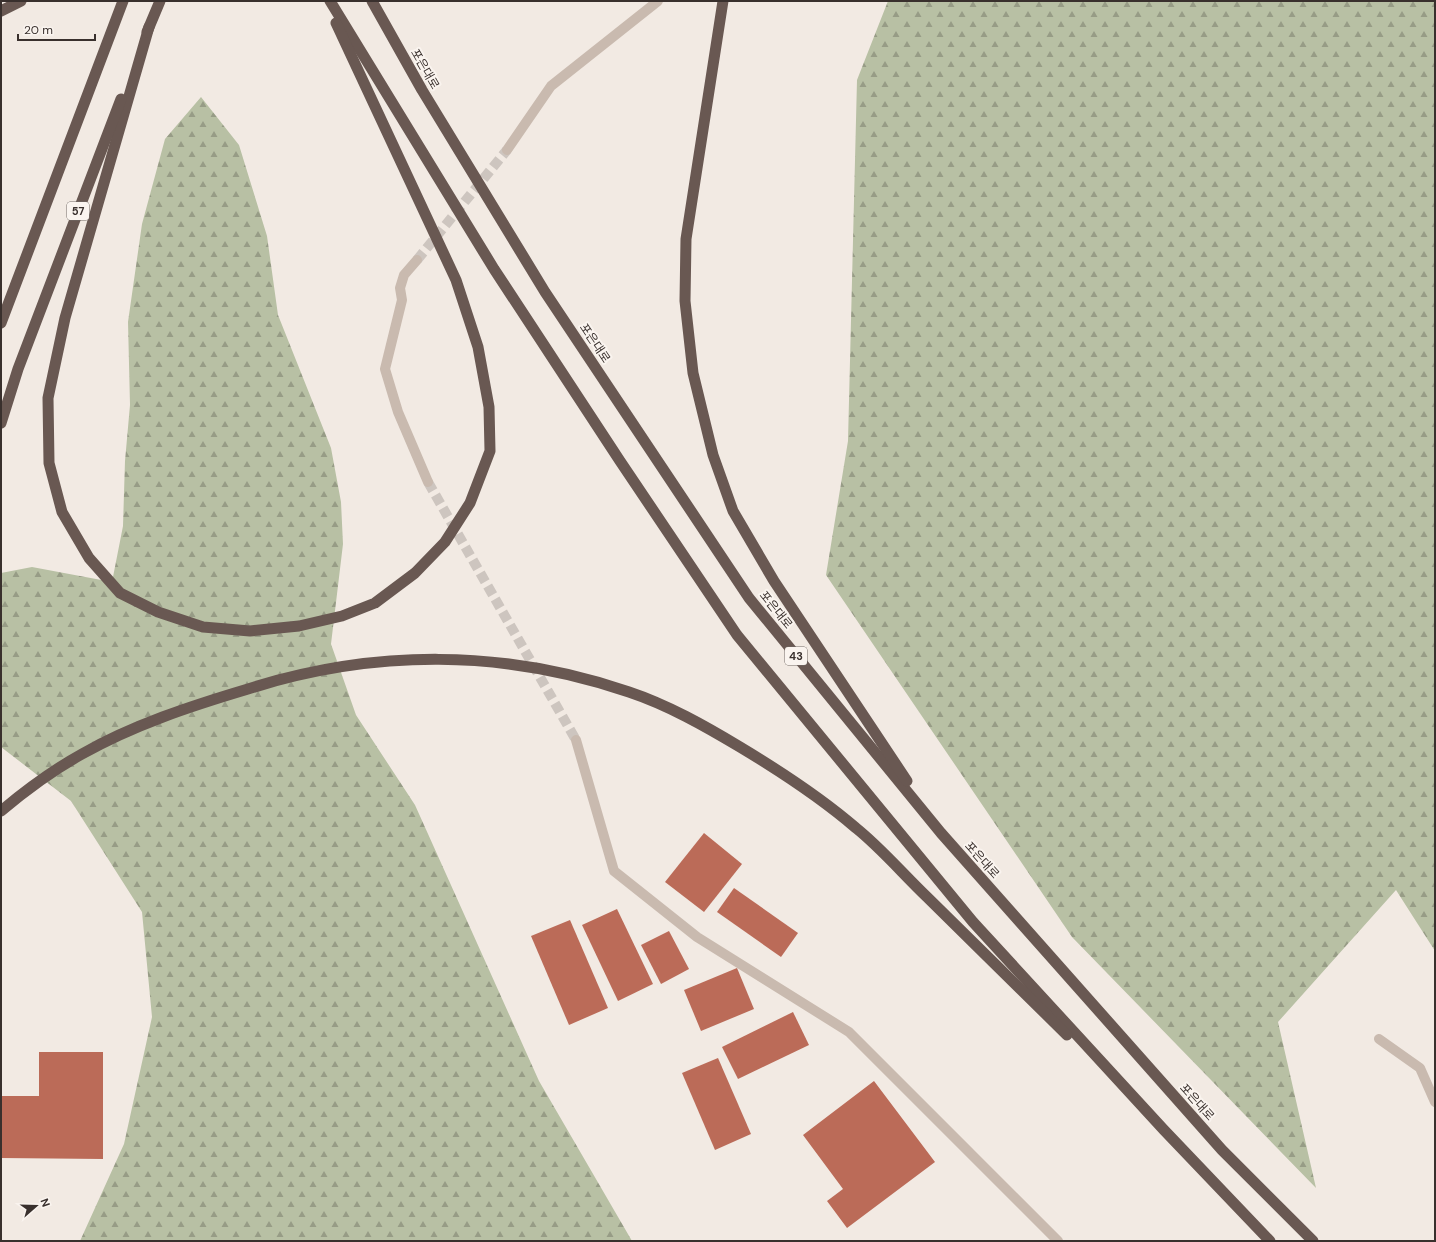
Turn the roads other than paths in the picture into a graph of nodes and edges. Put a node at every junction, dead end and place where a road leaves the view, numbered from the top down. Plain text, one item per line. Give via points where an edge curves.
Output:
1 (21, 1) edge
2 (123, 1) edge
3 (160, 1) edge
4 (326, 1) edge
5 (330, 1) edge
6 (372, 1) edge
7 (658, 1) edge
8 (723, 1) edge
9 (1, 11) edge
10 (149, 27) junction
11 (508, 150) tunnel mouth
12 (417, 260) tunnel mouth
13 (1, 323) edge
14 (1, 423) edge
15 (428, 482) tunnel mouth
16 (576, 740) tunnel mouth
17 (1, 811) edge
18 (941, 833) junction
19 (1379, 1039) dead end
20 (1435, 1102) edge
21 (1164, 1130) junction
22 (1058, 1241) edge
23 (1270, 1241) edge
24 (1313, 1241) edge

1 - 9 highway
2 - 13 highway
3 - 10 highway, 57
4 - 10 highway via 456,280 478,347 489,407 490,451 470,503 445,542 415,573 375,603 342,616 299,626 250,631 203,627 158,612 120,593 89,558 62,512 49,463 48,398 65,318
5 - 21 highway, 43 via 494,270 738,635 973,922
6 - 18 highway, 포은대로 / 43 via 422,90 545,292 749,598
7 - 11 street via 551,86
8 - 18 highway via 686,239 685,301 693,373 713,454 733,510 774,581
10 - 14 highway, 57 via 18,368
12 - 15 street via 404,276 400,288 402,300 385,369 398,412
16 - 22 street via 614,870 697,937 849,1032
17 - 21 highway via 24,792 81,754 130,730 204,702 277,679 347,666 411,658 487,661 561,672 631,693 700,723 785,774 857,828
18 - 24 highway, 포은대로 / 43 via 1222,1150
19 - 20 street via 1420,1068
21 - 23 highway, 43

